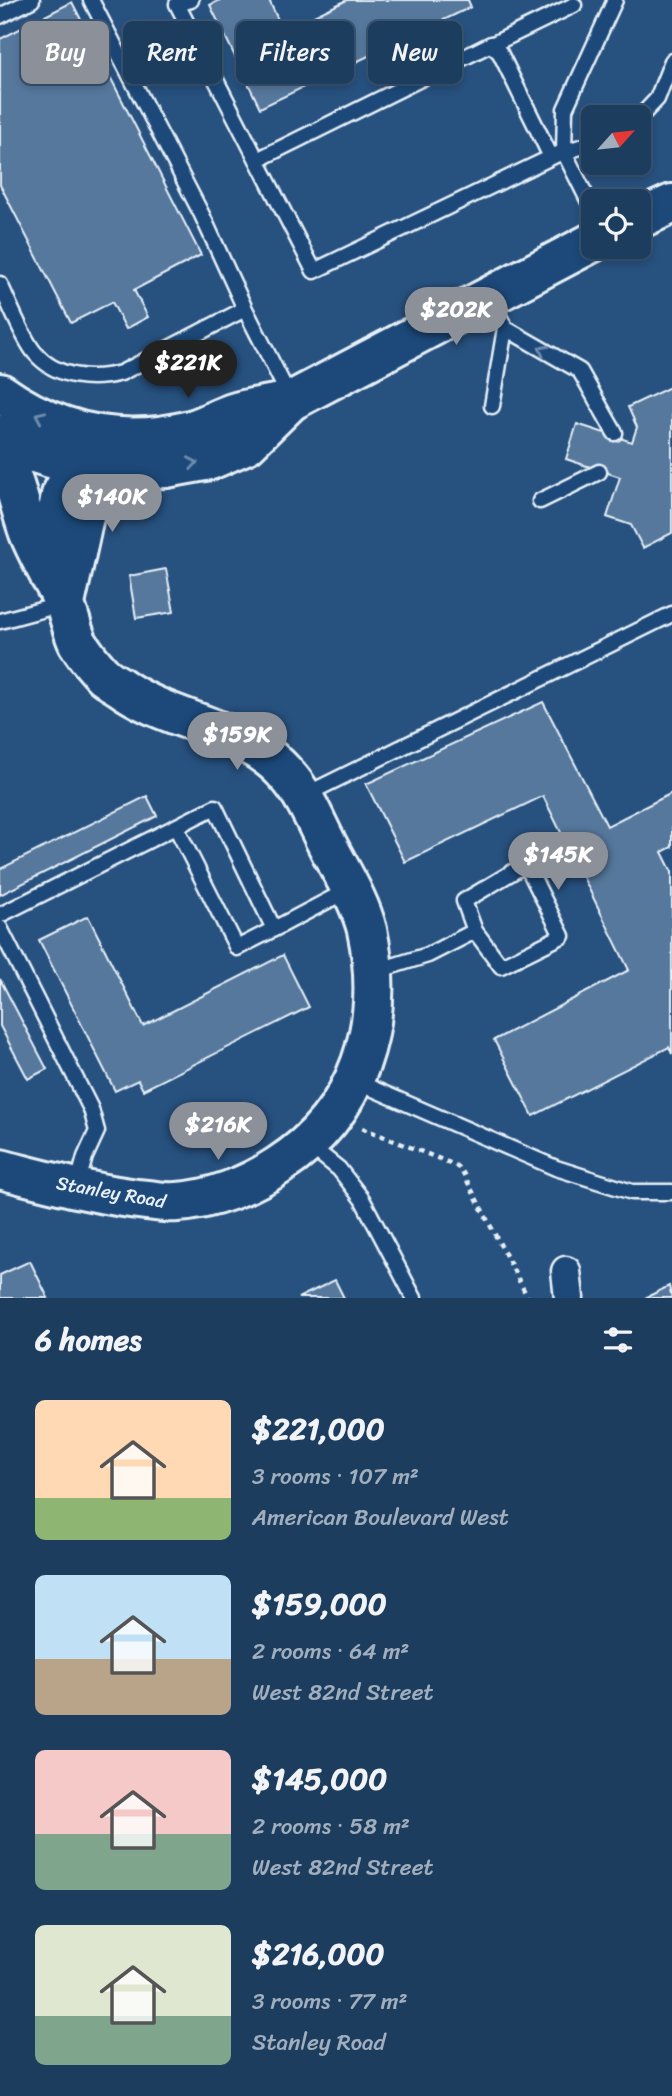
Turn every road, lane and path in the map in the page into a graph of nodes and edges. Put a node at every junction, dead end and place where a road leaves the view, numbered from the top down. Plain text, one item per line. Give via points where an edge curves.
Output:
1 (32, 0) edge
2 (91, 0) edge
3 (191, 0) edge
4 (615, 0) edge
5 (574, 5) dead end
6 (0, 16) edge
7 (491, 45) junction
8 (672, 61) edge
9 (669, 77) edge
10 (651, 105) edge
11 (581, 147) edge
12 (558, 154) junction
13 (257, 160) junction
14 (581, 191) edge
15 (672, 204) edge
16 (651, 214) edge
17 (581, 251) edge
18 (0, 285) edge
19 (245, 309) junction
20 (497, 312) junction
21 (0, 393) edge
22 (292, 401) junction
23 (492, 406) dead end
24 (615, 433) dead end
25 (0, 435) edge
26 (0, 449) edge
27 (80, 450) junction
28 (599, 472) dead end
29 (540, 501) dead end
30 (57, 591) junction
31 (672, 614) edge
32 (0, 621) edge
33 (303, 796) junction
34 (176, 827) junction
35 (350, 889) junction
36 (0, 915) edge
37 (0, 928) edge
38 (274, 929) junction
39 (475, 931) junction
40 (373, 991) junction
41 (355, 1081) junction
42 (362, 1128) dead end
43 (307, 1143) junction
44 (0, 1169) edge
45 (77, 1188) junction
46 (672, 1192) edge
47 (414, 1298) edge
48 (528, 1298) edge

1 - 6 lane
2 - 19 lane
3 - 13 lane via 177,5
4 - 12 lane via 565,109
5 - 7 lane
7 - 12 lane
7 - 13 lane
8 - 9 lane
9 - 10 lane
11 - 12 lane
12 - 13 lane via 314,271
12 - 14 lane
15 - 16 street
17 - 20 street
18 - 19 lane via 34,353 55,369 78,377 121,373
19 - 22 lane
20 - 22 street
20 - 23 lane
24 -> 20 lane via 580,371
27 -> 21 street
22 - 27 street via 247,444 210,460 122,470
25 - 27 street via 32,452
26 - 30 street, Stanley Road via 10,467 29,533
27 - 30 street via 88,498
28 - 29 lane
30 - 32 lane
30 - 33 street, Stanley Road via 78,642 101,674 159,709 243,740 287,774
31 - 33 lane
33 - 35 street, Stanley Road
34 - 36 lane
34 - 38 lane via 236,947
34 - 38 lane via 215,807
35 - 38 lane
35 - 40 street, Stanley Road via 366,928
37 - 45 lane via 91,1109 97,1131
39 - 39 lane via 502,966 562,936 526,864 464,901
39 - 40 lane
40 - 41 street, Stanley Road via 367,1051
41 - 43 street, Stanley Road
41 - 46 lane via 556,1168 632,1192
42 - 48 path via 463,1171
43 - 45 street, Stanley Road via 261,1177 220,1194 176,1203
43 - 47 lane via 339,1169 362,1199
44 - 45 street, Stanley Road

